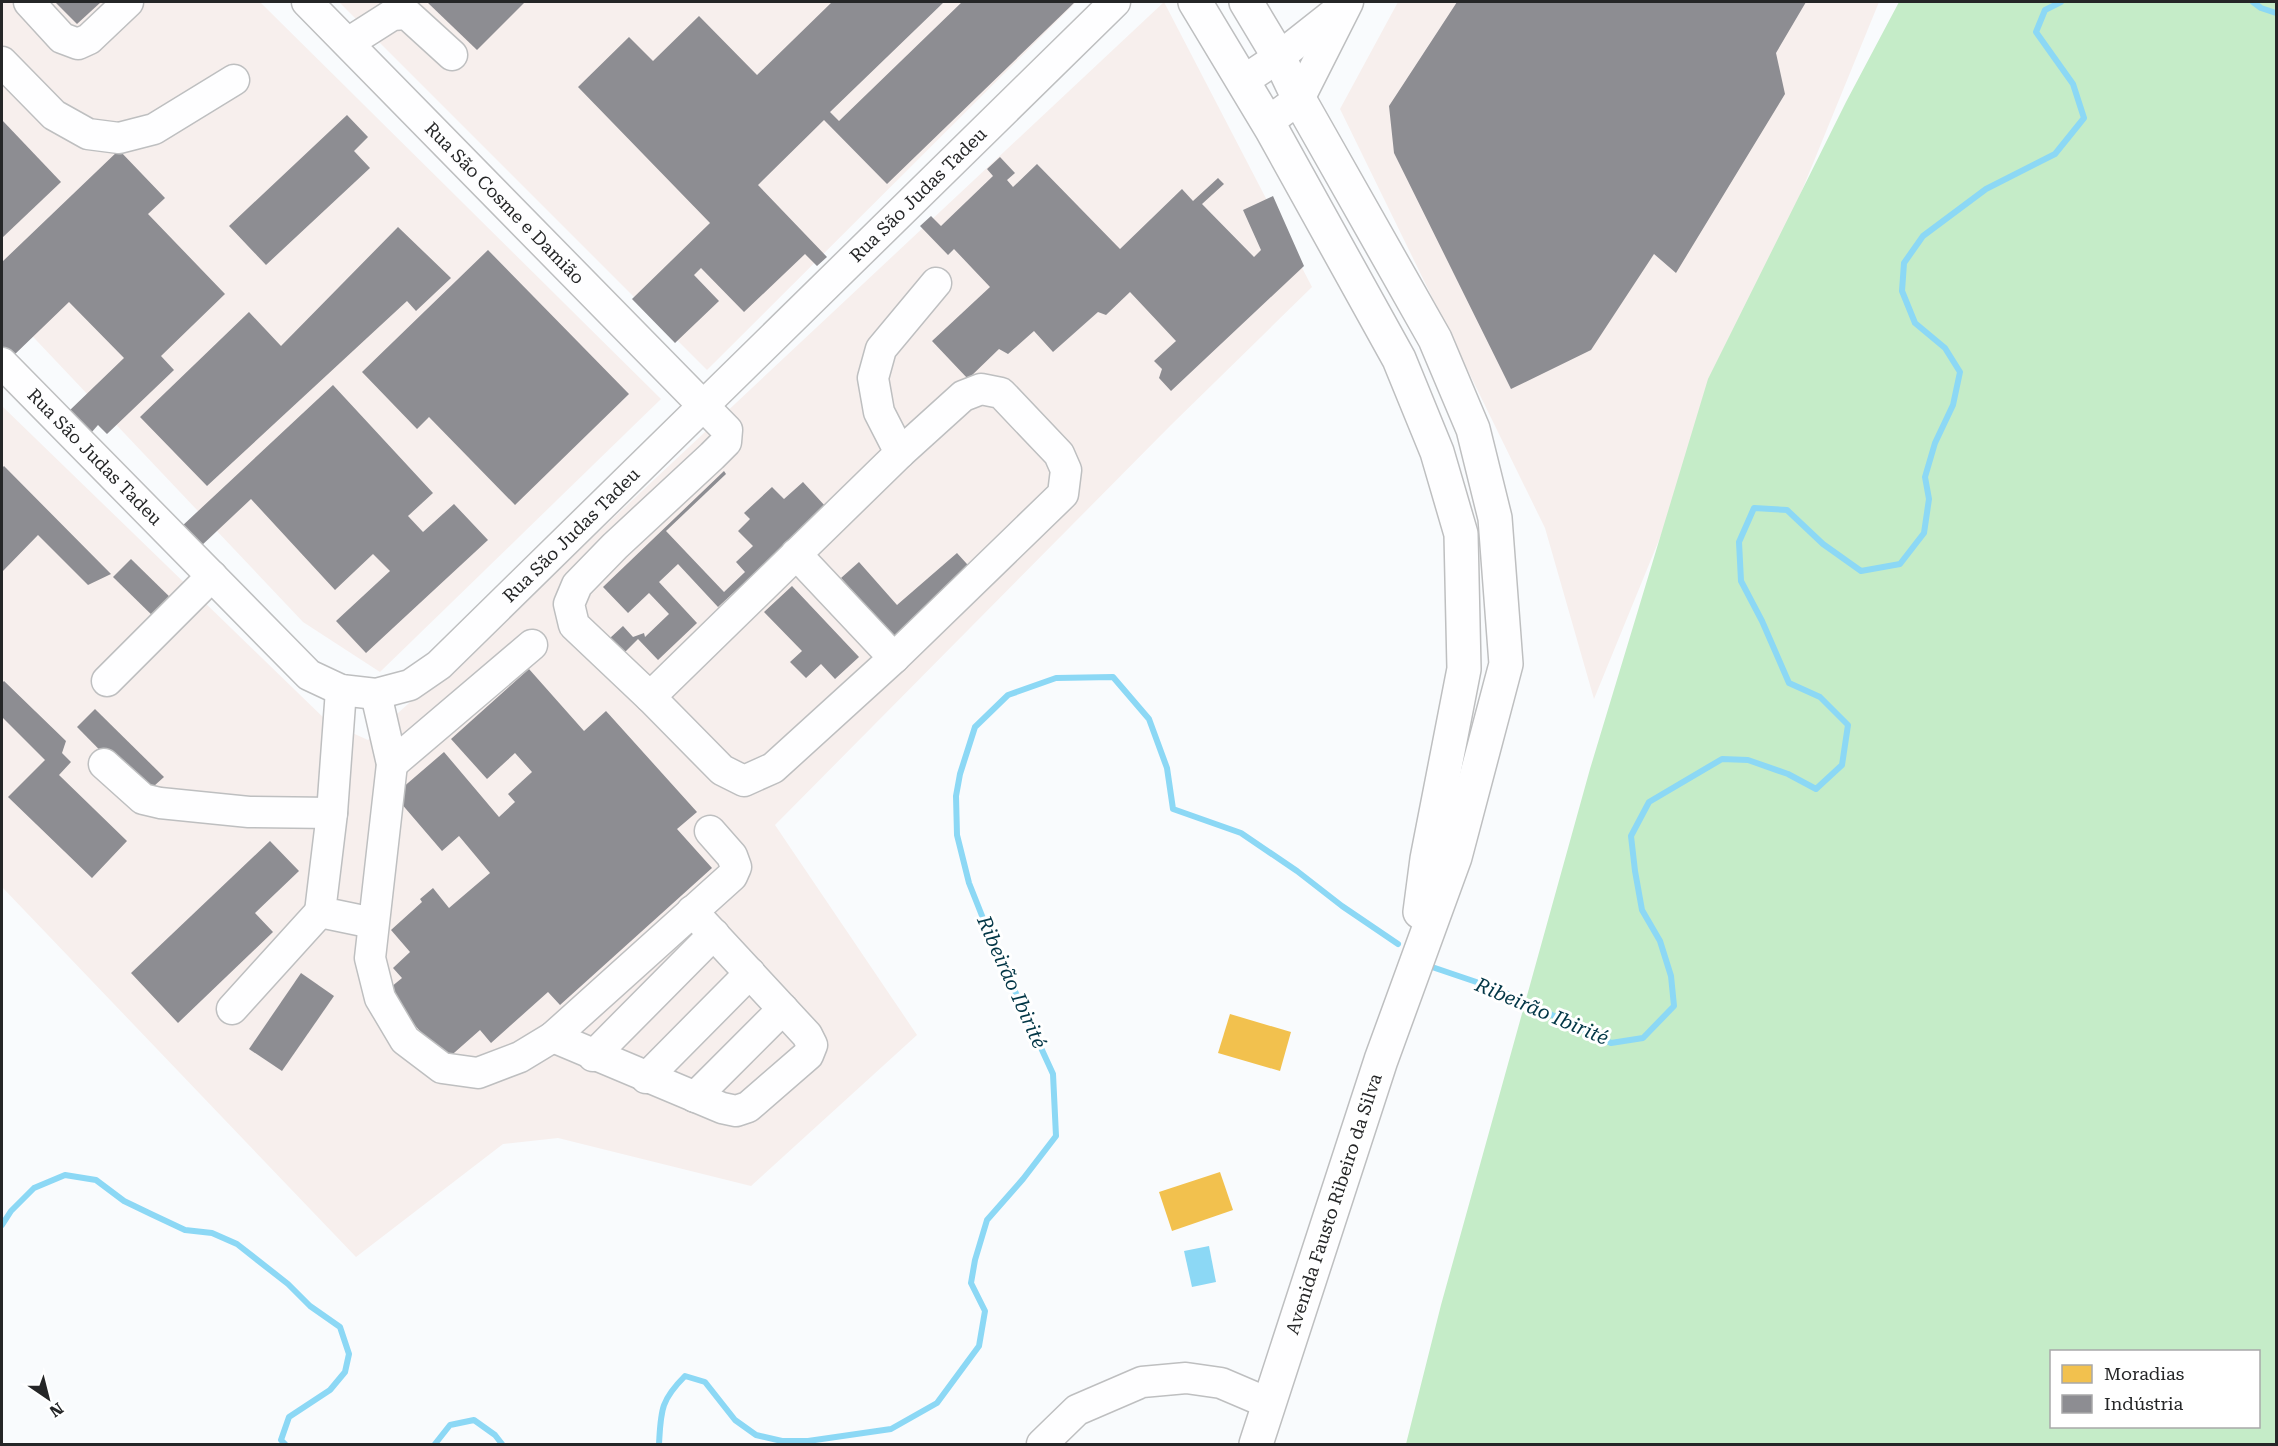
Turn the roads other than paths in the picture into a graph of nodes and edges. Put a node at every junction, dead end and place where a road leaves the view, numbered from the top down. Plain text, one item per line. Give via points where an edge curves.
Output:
1 (29, 2) edge
2 (128, 2) edge
3 (307, 2) edge
4 (1115, 2) edge
5 (1195, 2) edge
6 (1246, 2) edge
7 (1348, 2) edge
8 (348, 43) junction
9 (452, 55) dead end
10 (1279, 57) junction
11 (2, 62) edge
12 (234, 80) dead end
13 (1243, 81) junction
14 (1299, 99) junction
15 (1268, 122) junction
16 (936, 283) dead end
17 (2, 363) edge
18 (704, 405) junction
19 (900, 453) junction
20 (796, 554) junction
21 (212, 576) junction
22 (532, 645) dead end
23 (894, 658) junction
24 (1506, 664) junction
25 (1464, 669) junction
26 (107, 681) dead end
27 (341, 690) junction
28 (376, 694) junction
29 (650, 697) junction
30 (104, 764) dead end
31 (392, 764) junction
32 (332, 813) junction
33 (710, 831) dead end
34 (692, 910) junction
35 (320, 912) junction
36 (373, 923) junction
37 (714, 934) junction
38 (1414, 964) junction
39 (750, 974) junction
40 (232, 1009) dead end
41 (783, 1009) junction
42 (553, 1037) junction
43 (593, 1056) junction
44 (646, 1078) junction
45 (695, 1097) junction
46 (1268, 1403) junction
47 (1042, 1444) edge
48 (1256, 1444) edge

1 - 2 street via 62,38 78,44 89,39
3 - 8 street, Rua São Cosme e Damião
4 - 18 street, Rua São Judas Tadeu
5 - 13 main road
6 - 10 main road
7 - 10 street
7 - 14 street
8 - 9 street via 392,15 407,14
8 - 18 street, Rua São Cosme e Damião
10 - 13 street
10 - 14 main road
11 - 12 street via 54,116 88,134 120,138 153,129
13 - 15 main road
14 - 15 street
14 - 24 main road via 1435,339 1473,429 1495,518
15 - 25 main road via 1399,360 1437,452 1461,534
16 - 19 street via 881,349 873,378 879,412
17 - 21 street, Rua São Judas Tadeu
18 - 28 street, Rua São Judas Tadeu via 439,665 410,685
18 - 29 street, Rua São Cosme e Damião via 728,430 726,442 577,585 569,604 574,625
19 - 20 street
19 - 23 street via 963,396 981,389 1001,393 1059,454 1066,470 1063,494
20 - 23 street
20 - 29 street
21 - 26 street
21 - 27 street, Rua São Judas Tadeu via 309,675
22 - 31 street
23 - 29 street via 773,768 744,782 722,770
24 - 25 main road
24 - 38 main road via 1455,857
25 - 38 main road via 1427,859
27 - 28 street, Rua São Judas Tadeu
27 - 32 street
28 - 31 street
30 - 32 street via 143,799 160,804 249,812
31 - 36 street
32 - 35 street
33 - 34 street via 732,856 736,867 732,876
34 - 37 street
34 - 42 street
35 - 36 street
35 - 40 street
36 - 42 street via 370,958 380,999 405,1040 442,1068 478,1073 520,1057
37 - 39 street
37 - 43 street
38 - 46 main road, Avenida Fausto Ribeiro da Silva
39 - 41 street
39 - 44 street
41 - 45 street
41 - 45 street via 807,1035 812,1045 808,1055 748,1107 736,1111
42 - 43 street
43 - 44 street
44 - 45 street
46 - 47 street via 1221,1383 1186,1378 1142,1382 1077,1410
46 - 48 main road, Avenida Fausto Ribeiro da Silva

